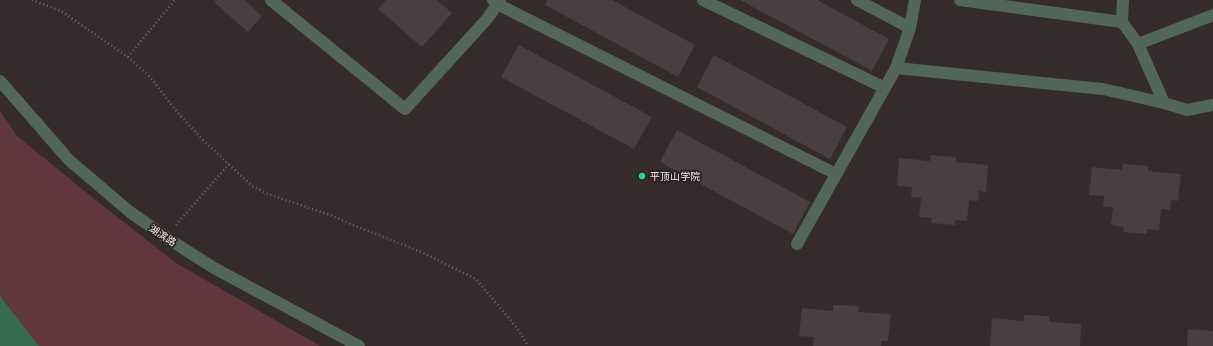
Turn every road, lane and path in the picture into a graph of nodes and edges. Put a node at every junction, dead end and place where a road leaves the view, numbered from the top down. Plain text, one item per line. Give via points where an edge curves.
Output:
1 (32, 0) edge
2 (175, 0) edge
3 (271, 0) edge
4 (703, 0) edge
5 (857, 0) edge
6 (915, 0) edge
7 (960, 0) edge
8 (1123, 0) edge
9 (497, 1) edge
10 (1213, 15) edge
11 (1122, 22) junction
12 (910, 28) junction
13 (1138, 44) junction
14 (128, 57) junction
15 (896, 68) junction
16 (0, 81) edge
17 (885, 88) junction
18 (1164, 103) junction
19 (1213, 105) edge
20 (229, 164) junction
21 (836, 174) junction
22 (166, 236) junction
23 (797, 244) dead end
24 (359, 346) edge
25 (528, 346) edge

1 - 14 path via 61,11
2 - 14 path
3 - 9 street via 405,109 487,20
4 - 17 street
5 - 12 street
6 - 12 street
7 - 11 street
8 - 11 street
9 - 21 street
10 - 13 street
11 - 13 street
12 - 15 street
13 - 18 street
14 - 20 path via 150,77 203,140
15 - 17 street
15 - 18 street via 1103,89
16 - 22 street, 湖滨路 via 69,160 130,212
17 - 21 street
18 - 19 street via 1187,110
20 - 22 path
20 - 25 path via 252,186 268,194 330,215 418,251 476,280 517,328
21 - 23 street
22 - 24 street, 湖滨路 via 214,268

